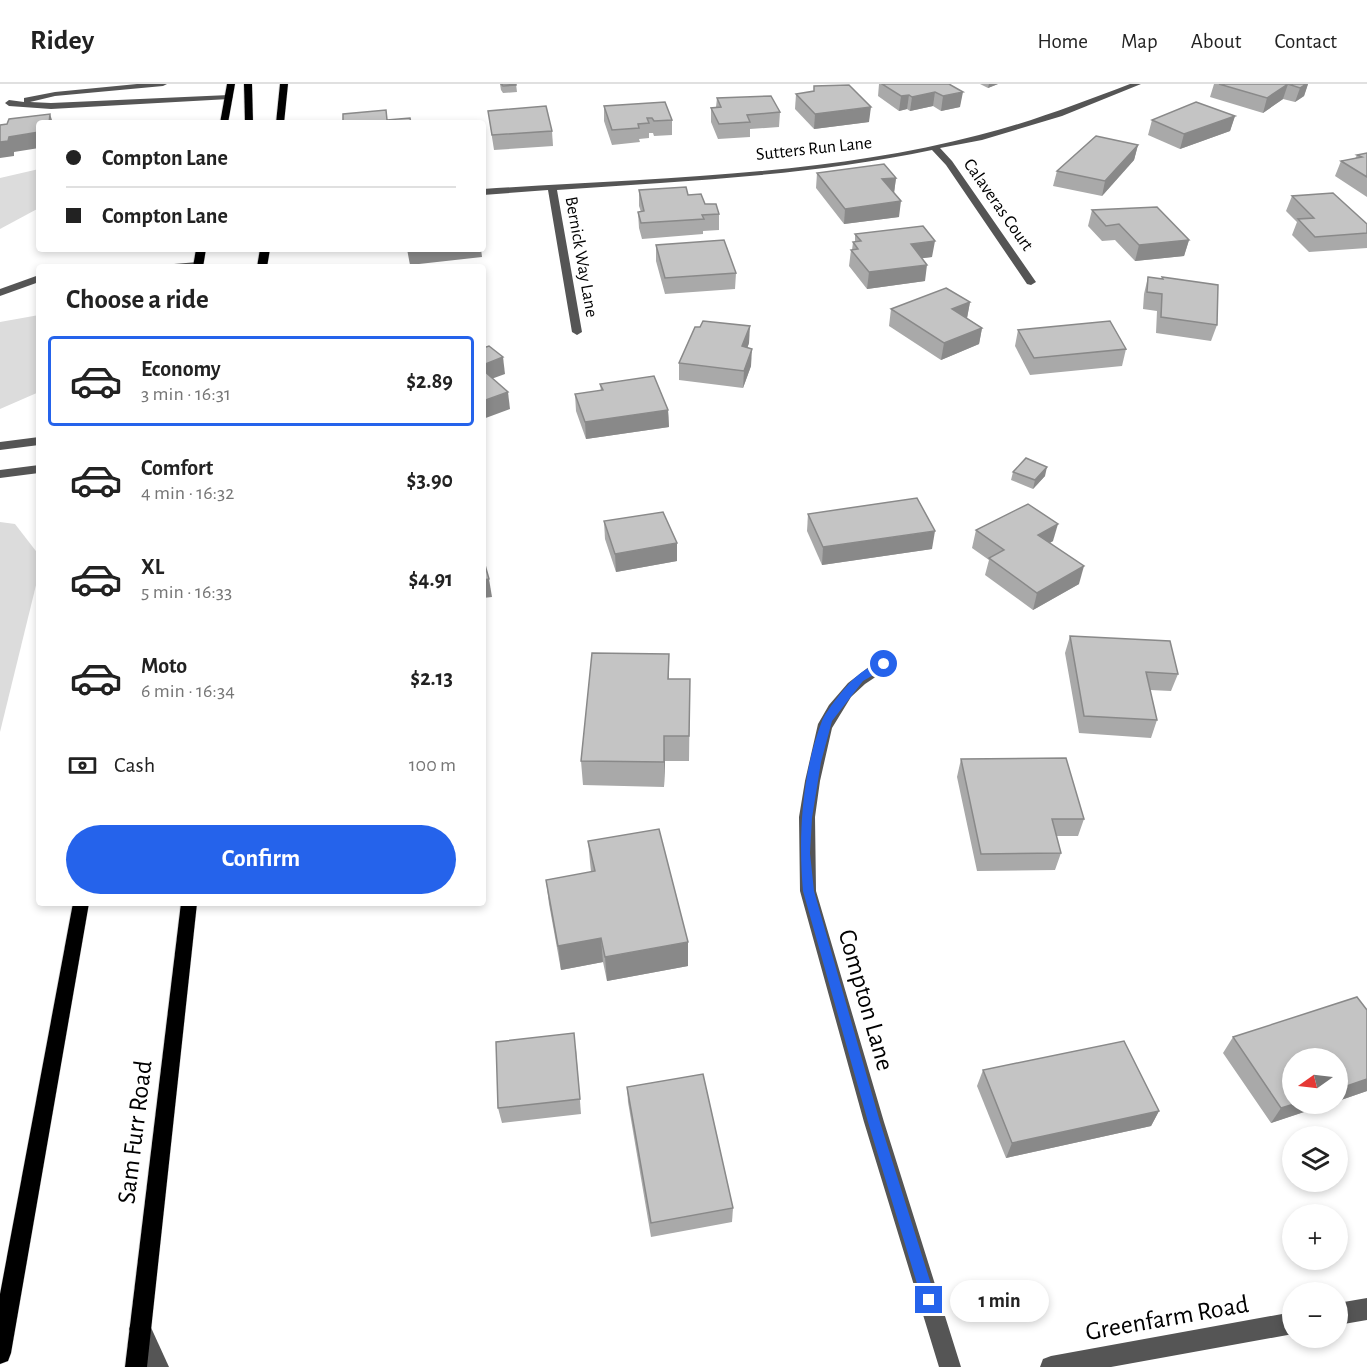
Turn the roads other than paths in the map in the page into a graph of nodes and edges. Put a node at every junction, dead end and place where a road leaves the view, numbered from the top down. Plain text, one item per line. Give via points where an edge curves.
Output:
1 (164, 84) edge
2 (231, 84) edge
3 (248, 84) edge
4 (284, 84) edge
5 (1137, 84) edge
6 (229, 97) junction
7 (5, 104) edge
8 (225, 120) edge
9 (249, 120) edge
10 (280, 120) edge
11 (935, 148) junction
12 (552, 187) junction
13 (486, 192) edge
14 (36, 279) edge
15 (1031, 282) dead end
16 (0, 293) edge
17 (577, 332) dead end
18 (36, 441) edge
19 (0, 446) edge
20 (36, 469) edge
21 (0, 474) edge
22 (884, 664) dead end
23 (80, 906) edge
24 (181, 906) edge
25 (189, 906) edge
26 (180, 983) junction
27 (1367, 1309) edge
28 (1348, 1312) edge
29 (1282, 1325) edge
30 (140, 1328) junction
31 (0, 1353) edge
32 (135, 1367) edge
33 (158, 1367) edge
34 (950, 1367) edge
35 (1051, 1367) edge

1 - 7 street via 55,94
2 - 6 main road
3 - 9 main road
4 - 10 main road
5 - 11 street, Sutters Run Lane via 1067,114
6 - 7 street via 51,106
6 - 8 main road
11 - 12 street, Sutters Run Lane via 802,168
11 - 15 street, Calaveras Court
12 - 13 street, Sutters Run Lane
12 - 17 street, Bernick Way Lane
14 - 16 street
18 - 19 street
20 - 21 street
22 - 34 street, Compton Lane via 859,679 827,720 816,762 804,853 811,902
23 - 31 main road
24 - 26 main road
25 - 26 main road, Sam Furr Road
26 - 30 main road, Sam Furr Road
27 - 28 street
29 - 35 street, Greenfarm Road
30 - 32 main road, Sam Furr Road
30 - 33 street

